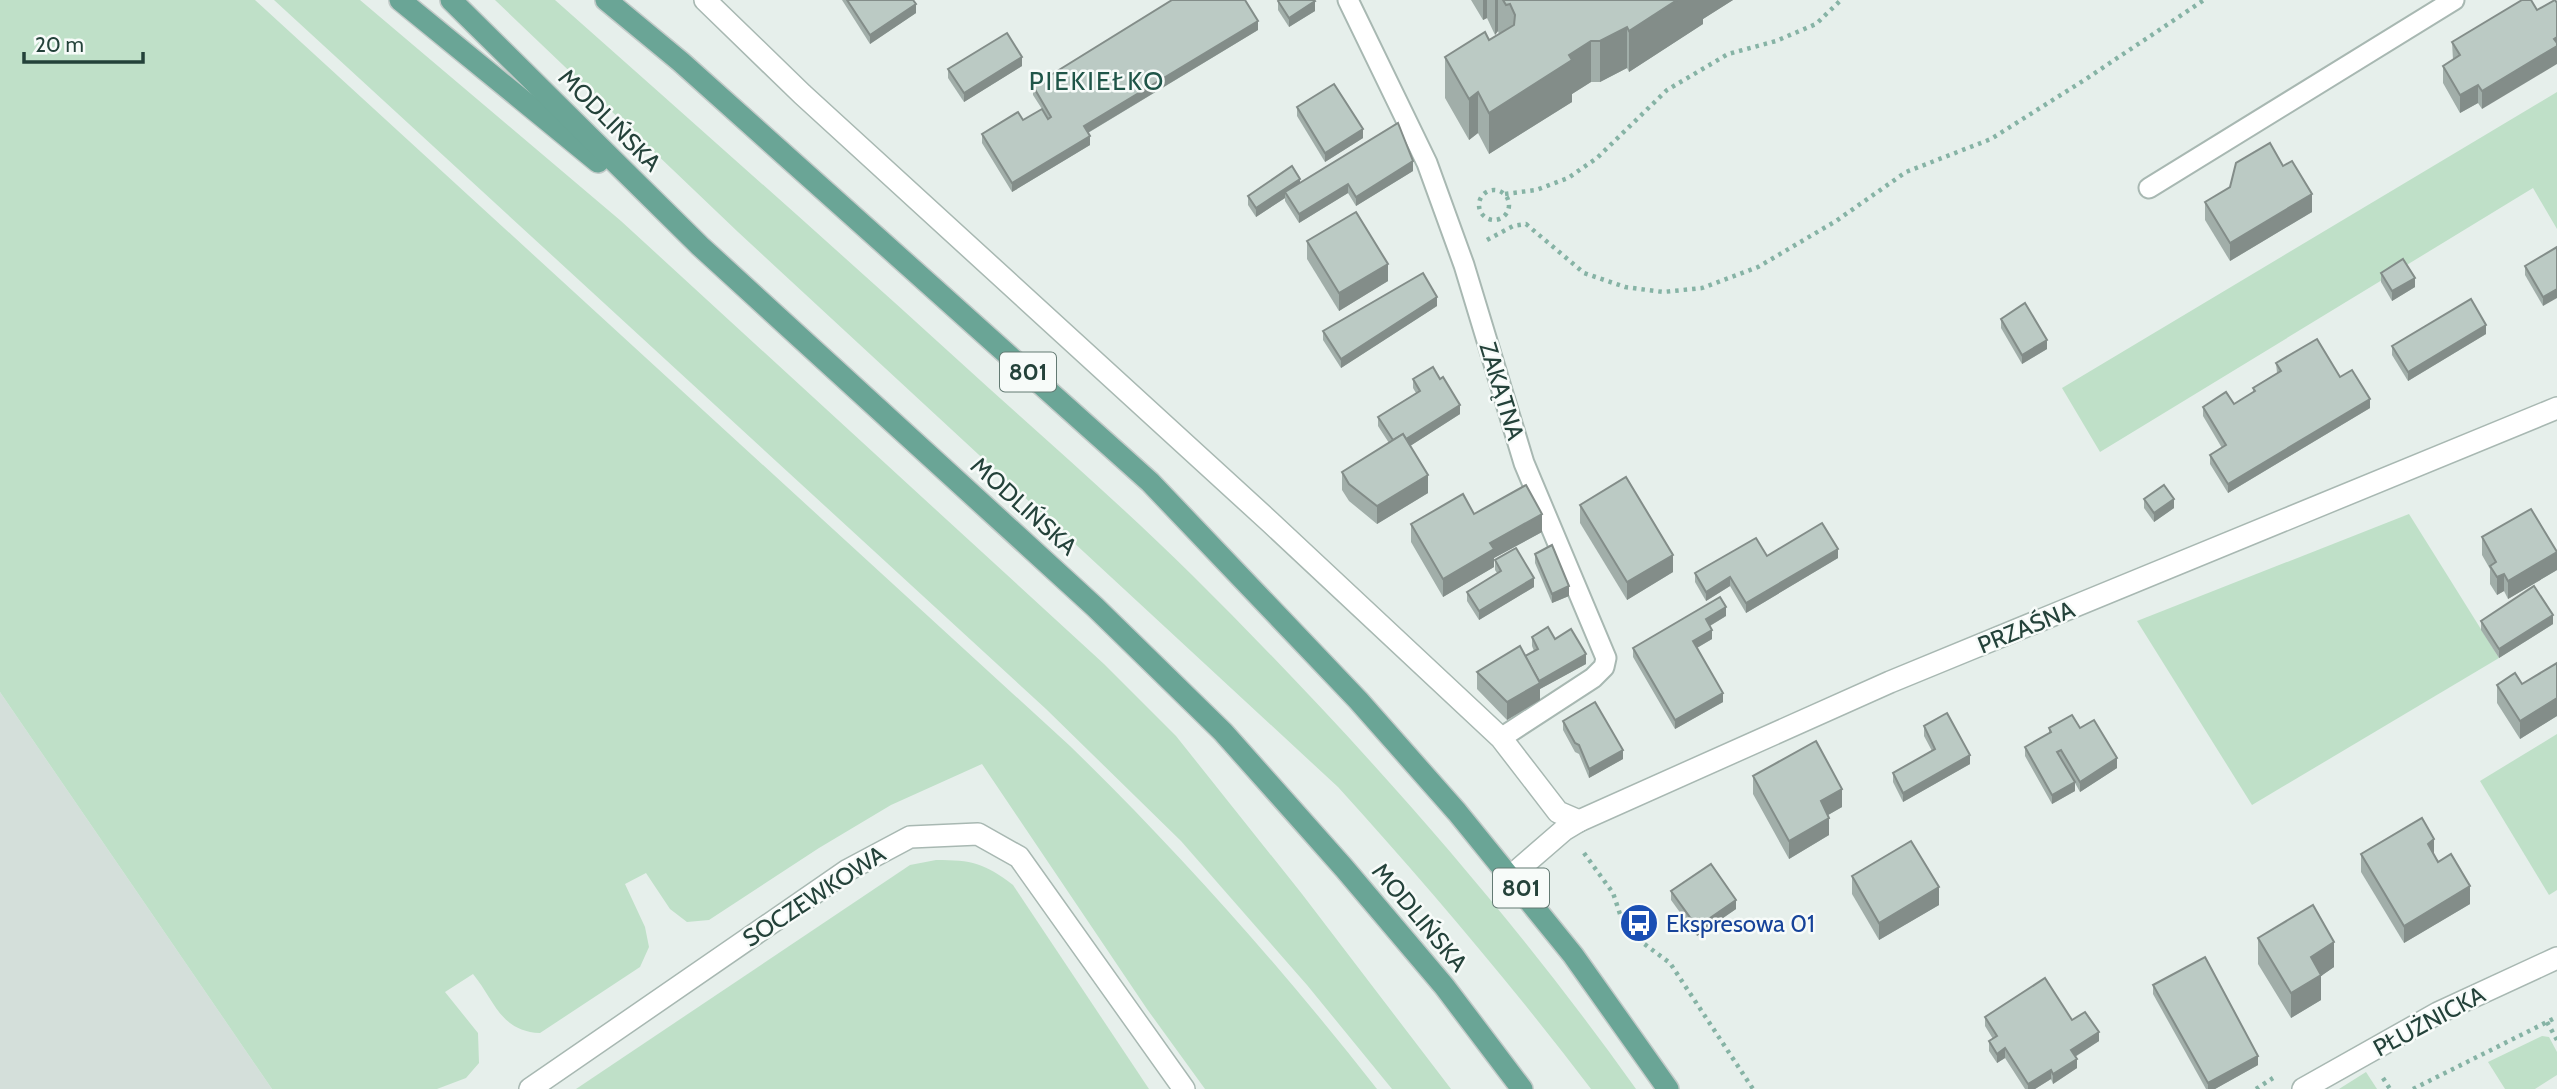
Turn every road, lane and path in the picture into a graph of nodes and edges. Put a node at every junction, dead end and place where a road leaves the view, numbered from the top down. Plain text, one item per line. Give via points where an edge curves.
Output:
1 (400, 0) edge
2 (451, 0) edge
3 (606, 0) edge
4 (624, 0) edge
5 (705, 0) edge
6 (1348, 0) edge
7 (1841, 0) edge
8 (2204, 0) edge
9 (2454, 0) edge
10 (681, 62) junction
11 (2149, 188) dead end
12 (1505, 194) junction
13 (700, 246) junction
14 (1464, 265) junction
15 (2557, 408) edge
16 (1501, 738) junction
17 (1572, 826) junction
18 (1511, 876) junction
19 (2557, 958) edge
20 (2557, 1017) edge
21 (2547, 1022) junction
22 (2557, 1040) edge
23 (530, 1089) edge
24 (1184, 1089) edge
25 (1522, 1089) edge
26 (1668, 1089) edge
27 (1753, 1089) edge
28 (2303, 1089) edge
29 (2413, 1089) edge

1 - 13 main road
2 - 13 main road, MODLIŃSKA
3 - 10 main road, 801
4 - 10 main road
5 - 16 street
6 - 14 lane, ZAKĄTNA via 1427,163
7 - 12 path via 1816,24 1728,54 1667,90 1597,158 1568,178 1536,190
8 - 14 path via 1991,139 1906,172 1758,267 1702,288 1663,292 1625,287 1584,273 1526,224 1476,246
9 - 11 lane
10 - 18 main road, 801 via 1150,482 1358,700
12 - 12 path via 1490,190 1481,195 1478,206 1482,215 1495,221 1504,216 1509,208
13 - 25 main road, MODLIŃSKA via 1095,607 1223,732 1444,986
14 - 16 lane, ZAKĄTNA via 1524,463 1606,658 1593,678
15 - 17 street, PRZAŚNA via 1890,682
16 - 17 street
17 - 18 street, PRZAŚNA
17 - 27 path via 1580,847 1613,893 1620,914 1643,943 1670,963
18 - 26 main road, 801
19 - 28 street, PŁUŻNICKA via 2438,1013
20 - 21 path
21 - 22 path
21 - 29 path
23 - 24 street, SOCZEWKOWA via 848,870 910,837 978,834 1019,858

